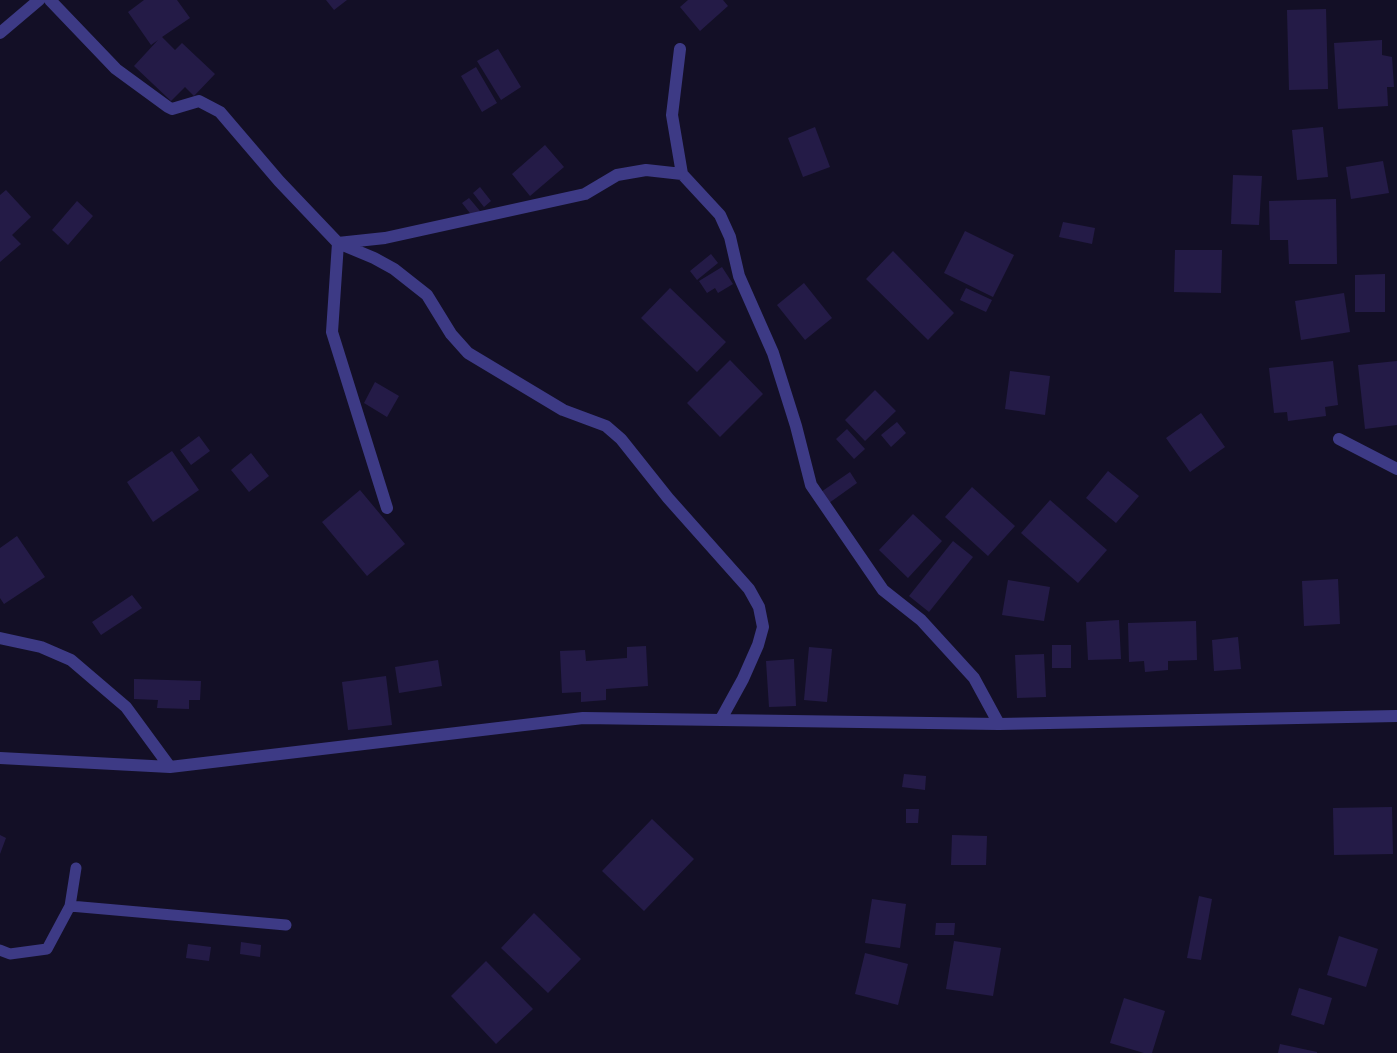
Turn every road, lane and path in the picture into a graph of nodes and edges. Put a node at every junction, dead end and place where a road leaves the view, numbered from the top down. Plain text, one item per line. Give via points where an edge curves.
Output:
1 (39, 0) edge
2 (50, 0) edge
3 (0, 32) edge
4 (680, 49) dead end
5 (682, 174) junction
6 (338, 243) junction
7 (1339, 439) dead end
8 (1397, 469) edge
9 (387, 508) dead end
10 (0, 638) edge
11 (1397, 716) edge
12 (721, 719) junction
13 (998, 724) junction
14 (0, 758) edge
15 (170, 767) junction
16 (76, 868) dead end
17 (70, 906) junction
18 (286, 925) dead end
19 (0, 950) edge

1 - 3 street
2 - 6 street via 116,69 168,107 172,109 199,101 220,112 279,182
4 - 5 street via 672,115
5 - 6 street via 646,170 617,175 585,194 385,238
5 - 13 street via 720,215 730,237 739,276 773,353 811,485 884,590 921,620 974,678
6 - 9 street via 332,332
6 - 12 street via 387,266 427,295 451,334 468,353 563,410 606,426 749,589 759,607 763,627 743,679
7 - 8 street
10 - 15 street via 41,647 71,660 126,707
11 - 13 street
12 - 13 street
12 - 15 street via 583,718
14 - 15 street
16 - 17 lane
17 - 18 lane
17 - 19 lane via 47,950 10,954

